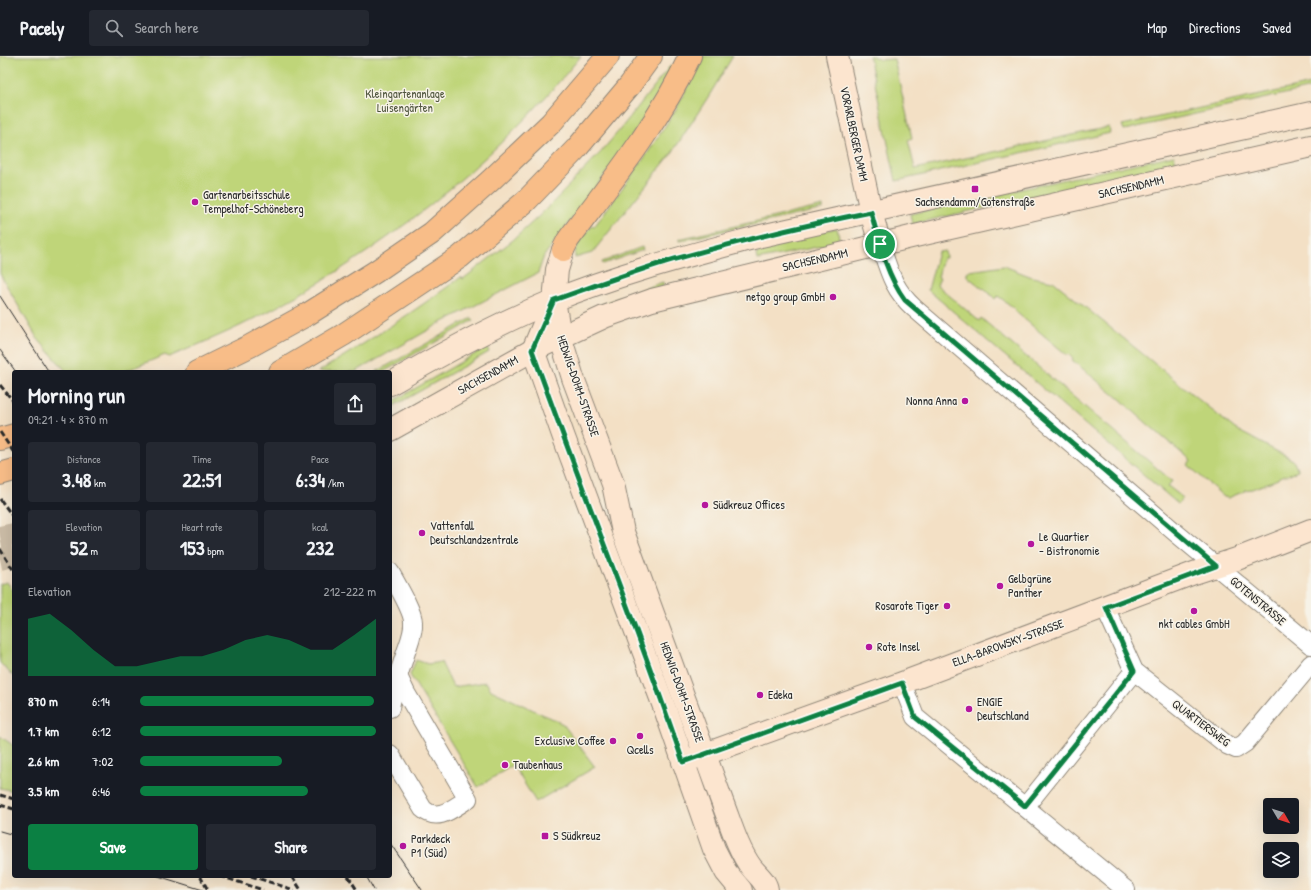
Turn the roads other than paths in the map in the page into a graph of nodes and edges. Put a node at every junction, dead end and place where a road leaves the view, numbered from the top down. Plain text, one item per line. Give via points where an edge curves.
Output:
1 (608, 56) edge
2 (651, 56) edge
3 (690, 56) edge
4 (837, 56) edge
5 (1311, 113) edge
6 (1311, 146) edge
7 (871, 212) junction
8 (880, 244) junction
9 (563, 250) joint
10 (554, 300) junction
11 (560, 336) junction
12 (532, 350) junction
13 (201, 370) edge
14 (283, 370) edge
15 (392, 383) edge
16 (392, 429) edge
17 (12, 436) edge
18 (0, 439) edge
19 (12, 471) edge
20 (0, 474) edge
21 (1311, 530) edge
22 (1216, 566) junction
23 (392, 576) edge
24 (1106, 607) junction
25 (1311, 645) edge
26 (1311, 664) edge
27 (1134, 671) junction
28 (398, 676) junction
29 (902, 683) junction
30 (392, 694) edge
31 (705, 754) junction
32 (392, 757) edge
33 (683, 762) junction
34 (1025, 806) junction
35 (741, 890) edge
36 (768, 890) edge
37 (1126, 890) edge

1 - 13 highway via 551,123 432,233 308,314
2 - 14 highway via 577,148 526,201 460,257 343,335
3 - 9 highway via 646,134
4 - 7 main road, VORARLBERGER DAMM
5 - 7 main road
6 - 8 main road, SACHSENDAMM
7 - 8 main road, VORARLBERGER DAMM
7 - 10 main road via 761,236 675,259
8 - 11 main road, SACHSENDAMM via 652,300
8 - 22 street, GOTENSTRASSE via 892,278 905,300
9 - 10 main road via 557,270
10 - 11 main road, HEDWIG-DOHM-STRASSE
10 - 12 main road, HEDWIG-DOHM-STRASSE
10 - 15 main road via 480,334
11 - 12 main road, SACHSENDAMM
11 - 31 main road, HEDWIG-DOHM-STRASSE via 613,484 623,532
12 - 16 main road, SACHSENDAMM
12 - 33 main road, HEDWIG-DOHM-STRASSE
17 - 18 highway
19 - 20 highway
21 - 22 main road, ELLA-BAROWSKY-STRASSE
22 - 24 main road, ELLA-BAROWSKY-STRASSE
22 - 25 street, GOTENSTRASSE
23 - 28 street via 414,621
24 - 27 street, QUARTIERSWEG
24 - 29 main road, ELLA-BAROWSKY-STRASSE
26 - 27 street, QUARTIERSWEG via 1245,743 1236,749 1227,745
27 - 34 street
28 - 30 street
28 - 32 street via 468,799 442,814 427,813
29 - 31 main road, ELLA-BAROWSKY-STRASSE
29 - 34 street via 915,717
31 - 33 main road, ELLA-BAROWSKY-STRASSE
31 - 36 main road, HEDWIG-DOHM-STRASSE via 740,847
33 - 35 main road, HEDWIG-DOHM-STRASSE via 720,861
34 - 37 street

